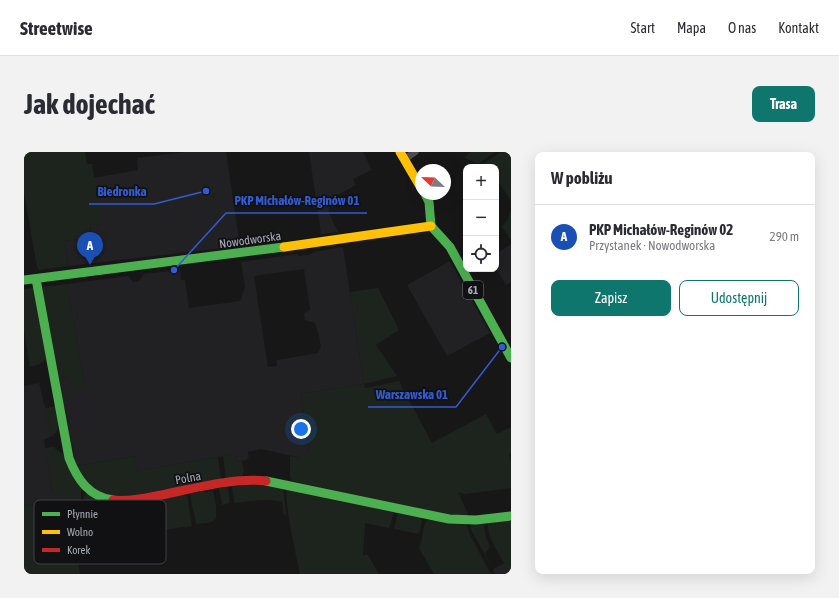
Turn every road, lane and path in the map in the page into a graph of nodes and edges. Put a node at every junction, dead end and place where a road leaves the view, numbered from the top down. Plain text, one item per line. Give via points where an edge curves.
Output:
1 (415, 152) edge
2 (403, 155) edge
3 (415, 177) edge
4 (428, 200) edge
5 (431, 226) junction
6 (36, 278) junction
7 (24, 280) edge
8 (511, 358) edge
9 (511, 516) edge

1 - 2 street
2 - 3 street
4 - 5 street
5 - 6 street, Nowodworska via 258,251
5 - 8 street, 61 via 450,248
6 - 7 street, Nowodworska
6 - 9 street, Polna via 69,458 78,478 98,497 138,500 258,480 449,519 476,520

